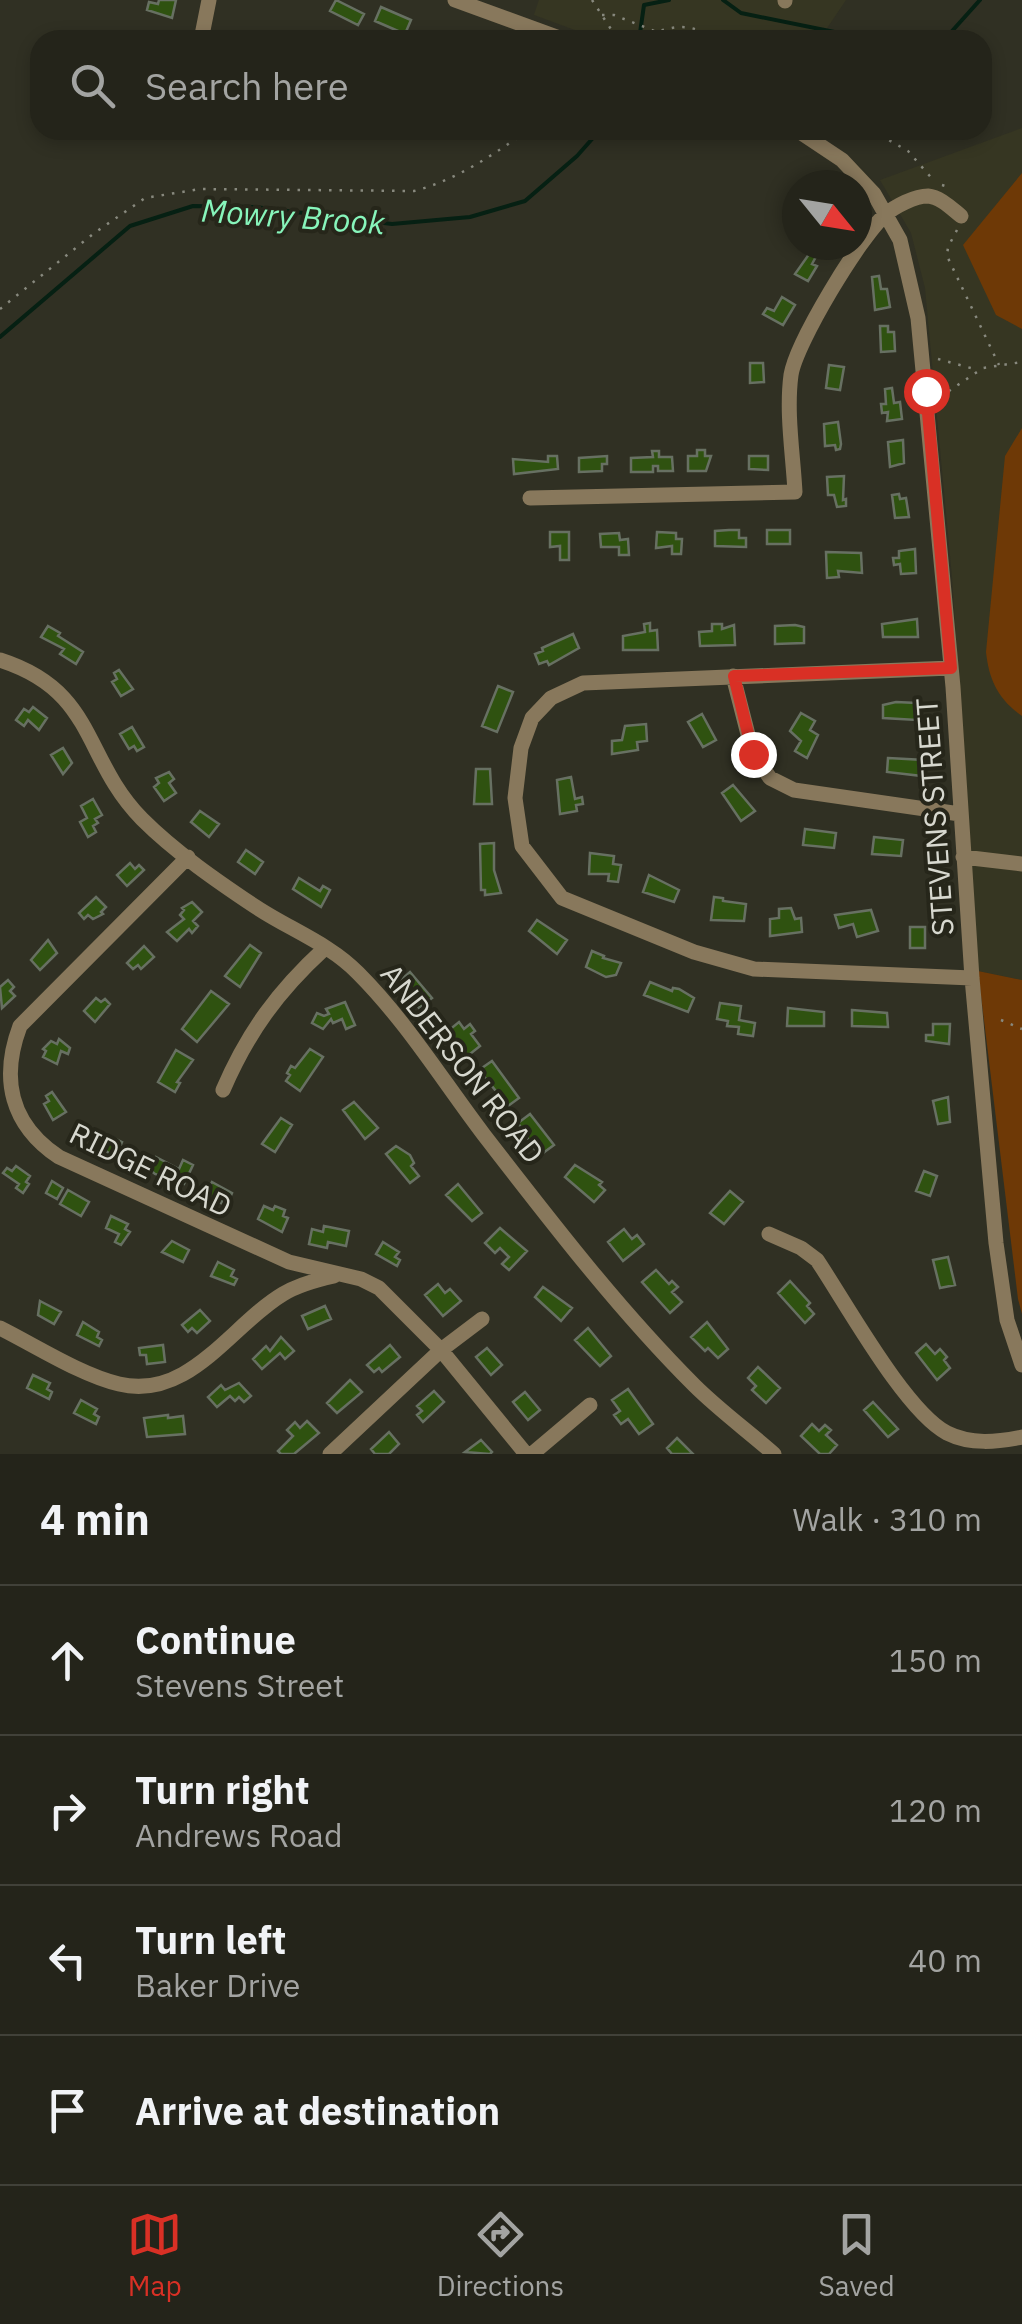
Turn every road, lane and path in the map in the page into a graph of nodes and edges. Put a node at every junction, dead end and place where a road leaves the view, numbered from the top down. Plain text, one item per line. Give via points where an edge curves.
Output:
1 (209, 0) edge
2 (455, 0) edge
3 (592, 0) edge
4 (602, 15) junction
5 (203, 30) edge
6 (538, 30) edge
7 (612, 30) edge
8 (651, 30) edge
9 (661, 30) edge
10 (701, 30) edge
11 (513, 140) edge
12 (812, 140) edge
13 (889, 140) edge
14 (952, 188) dead end
15 (886, 214) junction
16 (962, 219) joint
17 (0, 309) edge
18 (932, 356) dead end
19 (1022, 362) edge
20 (999, 365) junction
21 (980, 370) junction
22 (937, 402) dead end
23 (530, 498) dead end
24 (0, 660) edge
25 (951, 668) junction
26 (734, 676) junction
27 (960, 814) junction
28 (188, 857) junction
29 (964, 858) junction
30 (1022, 864) edge
31 (325, 948) junction
32 (972, 978) junction
33 (1002, 1020) dead end
34 (1022, 1029) edge
35 (223, 1090) dead end
36 (769, 1234) dead end
37 (336, 1275) junction
38 (482, 1319) dead end
39 (0, 1328) edge
40 (441, 1350) junction
41 (1022, 1364) edge
42 (590, 1404) dead end
43 (1022, 1437) edge
44 (330, 1454) edge
45 (529, 1454) edge
46 (774, 1454) edge

1 - 5 street
2 - 6 street
3 - 4 path
4 - 7 path
4 - 8 path
9 - 10 path
11 - 17 path via 453,177 414,191 200,189 145,198
12 - 15 street, STEVENS STREET via 842,160
13 - 14 path via 938,185
15 - 16 street via 927,196
15 - 23 street via 802,343 792,372 795,492
15 - 25 street, STEVENS STREET via 900,240 918,318
16 - 20 path via 948,256
18 - 21 path
19 - 20 path
20 - 21 path
21 - 22 path
24 - 28 street, ANDERSON ROAD via 58,690 125,799
25 - 26 street
25 - 27 street, STEVENS STREET
26 - 27 street via 753,754 770,778 794,790
26 - 32 street via 583,683 550,698 532,718 520,748 515,798 522,846 547,882 562,898 754,969
27 - 29 street, STEVENS STREET
28 - 31 street, ANDERSON ROAD
28 - 37 street, RIDGE ROAD via 20,1026 5,1064 12,1107 36,1142 59,1157 288,1262
29 - 30 street
29 - 32 street, STEVENS STREET
31 - 35 street via 244,1042
31 - 46 street, ANDERSON ROAD via 356,970 387,1006 552,1224 646,1334
32 - 41 street, STEVENS STREET via 996,1243 1006,1320
33 - 34 path
36 - 43 street via 817,1260 890,1373 930,1421 971,1441
37 - 39 street via 281,1295 205,1359 154,1386 116,1384
37 - 40 street, RIDGE ROAD via 380,1288
38 - 40 street
40 - 44 street
40 - 45 street, RIDGE ROAD
42 - 45 street

